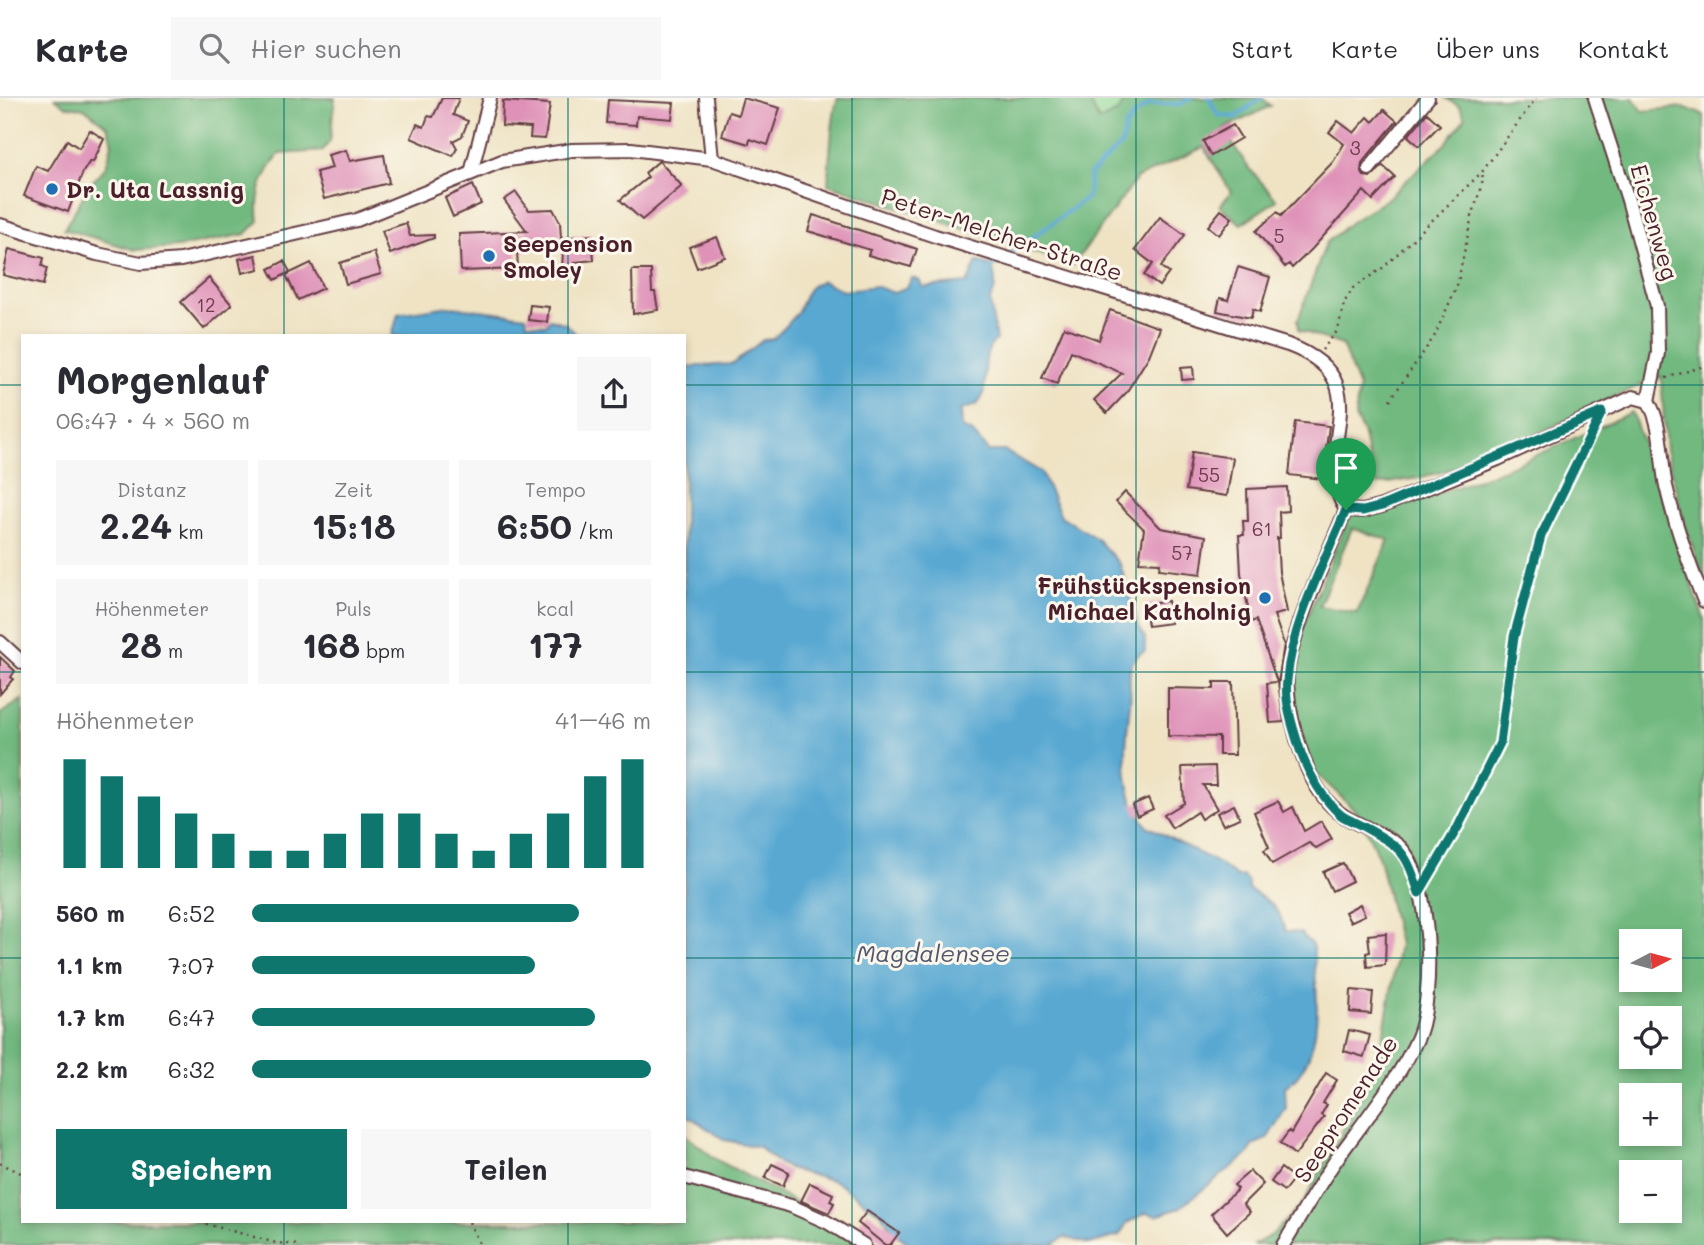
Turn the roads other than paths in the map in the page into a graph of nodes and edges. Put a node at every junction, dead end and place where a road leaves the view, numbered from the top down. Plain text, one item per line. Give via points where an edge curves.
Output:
1 (490, 98) edge
2 (706, 98) edge
3 (1428, 98) edge
4 (1595, 98) edge
5 (712, 159) junction
6 (1370, 169) dead end
7 (471, 173) junction
8 (0, 225) edge
9 (1648, 401) junction
10 (1346, 510) junction
11 (1704, 601) edge
12 (0, 642) edge
13 (21, 661) edge
14 (686, 1178) edge
15 (864, 1245) edge
16 (1283, 1245) edge

1 - 7 street
2 - 5 street
3 - 6 street
4 - 9 street, Eichenweg via 1657,306 1658,353
5 - 7 street, Peter-Melcher-Straße via 631,149 572,150 502,161
5 - 10 street, Peter-Melcher-Straße via 1317,356 1336,381 1340,398 1335,483
7 - 8 street, Peter-Melcher-Straße via 357,220 181,260 141,263
9 - 10 street via 1633,397 1382,506
9 - 11 street via 1655,416 1666,487
10 - 16 street, Seepromenade via 1297,633 1286,681 1294,731 1305,765 1341,815 1400,847 1412,868 1430,954 1419,1036
12 - 13 street
14 - 15 street via 791,1206

